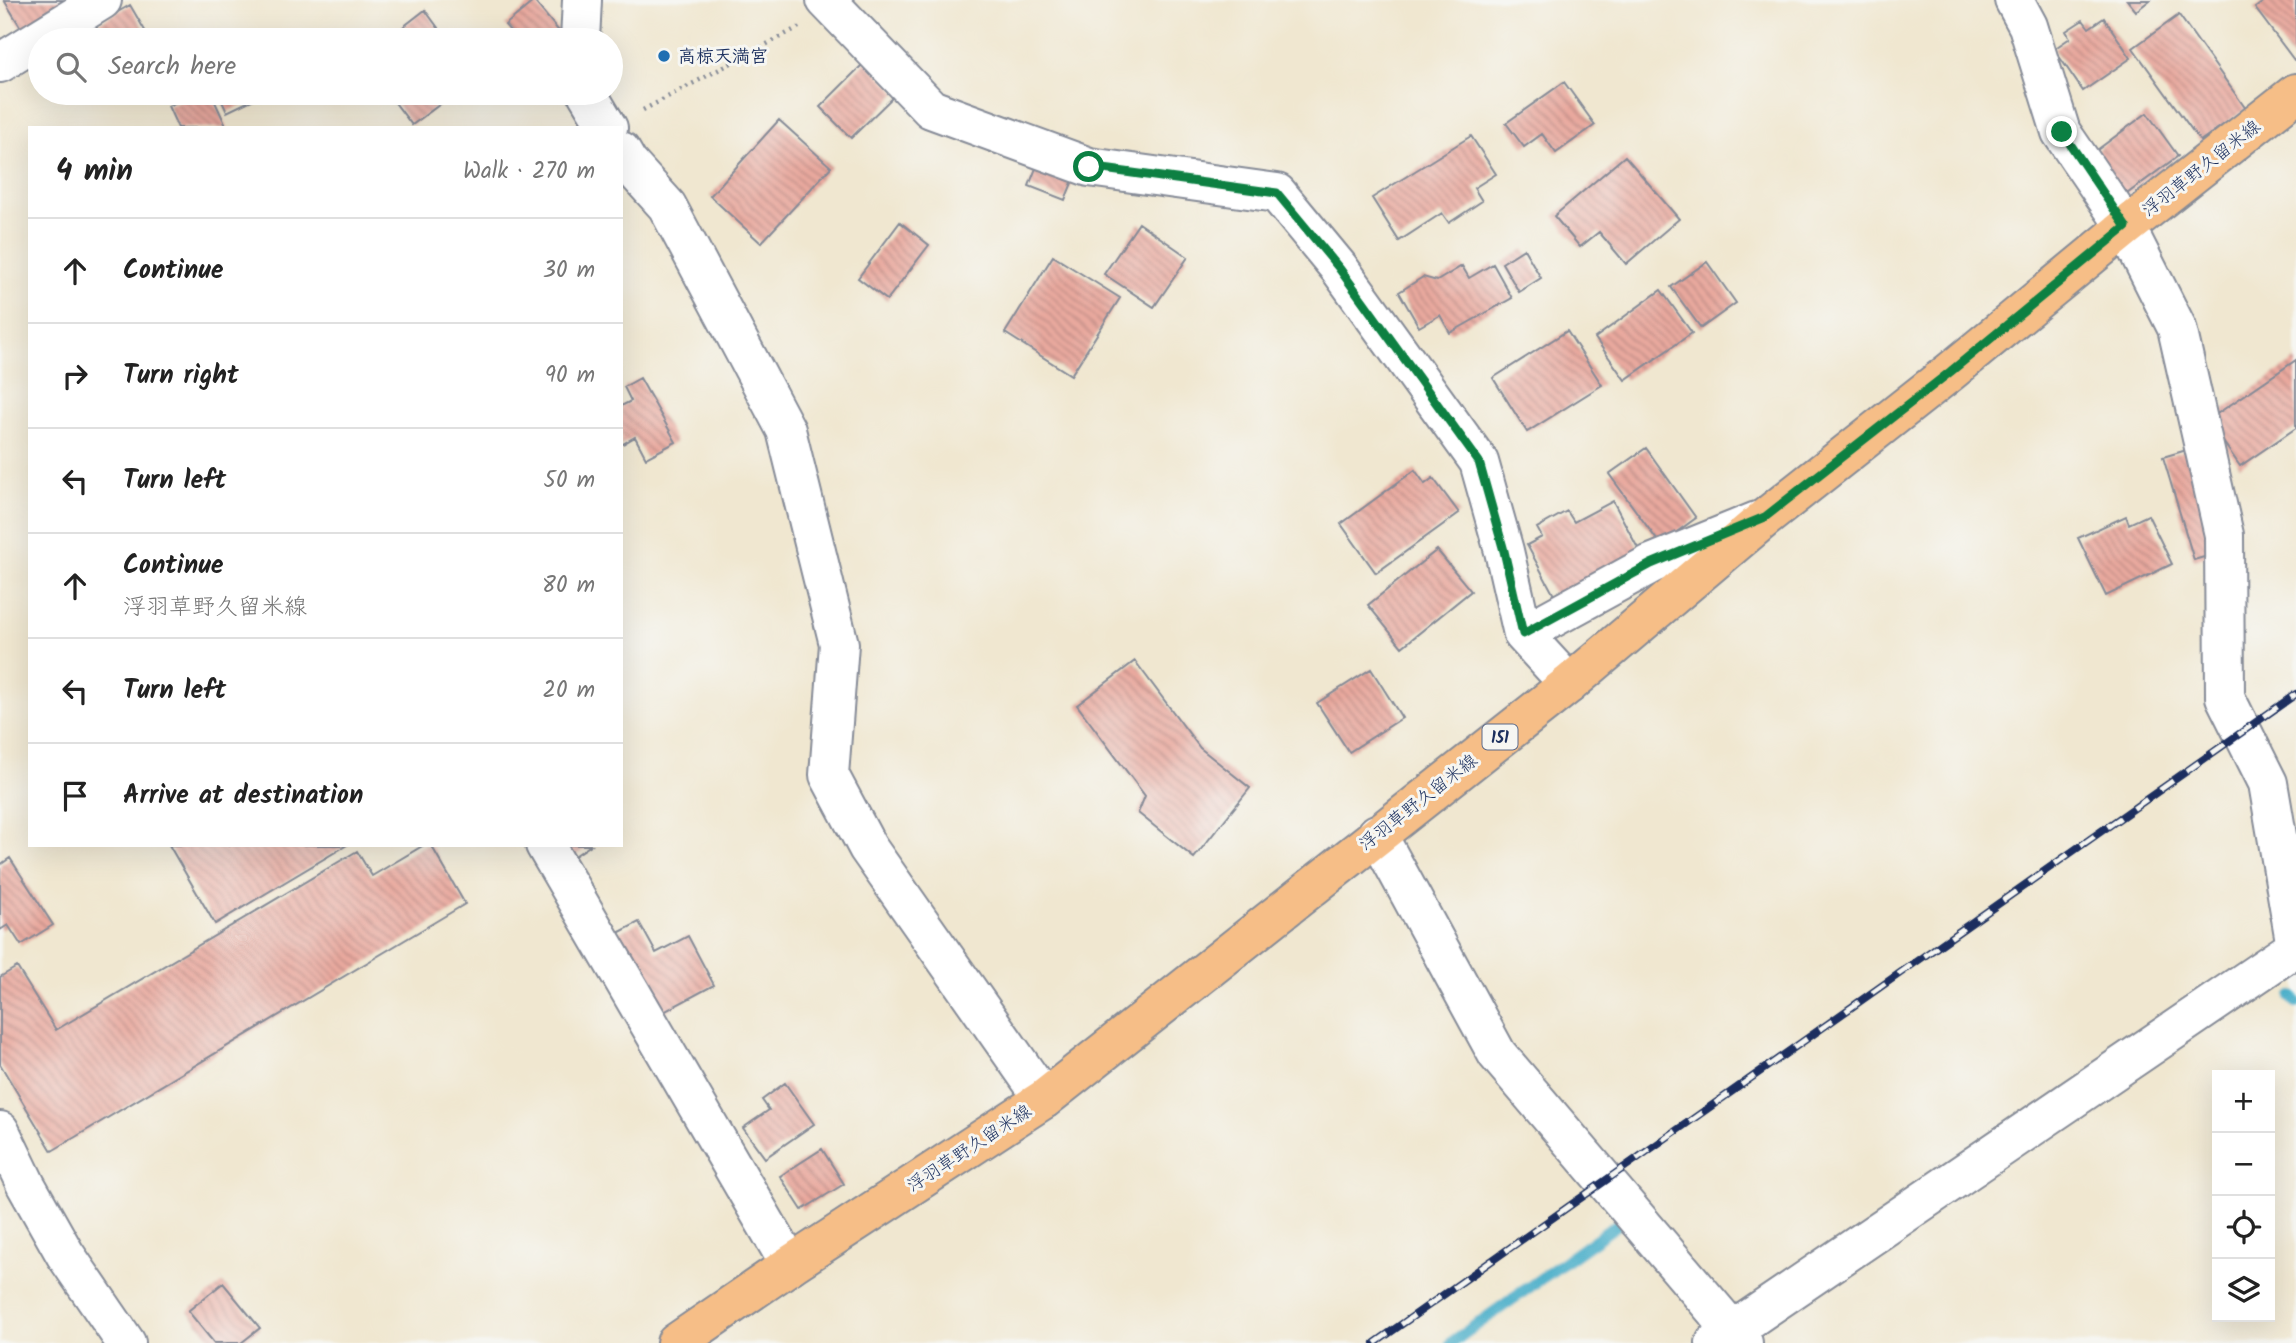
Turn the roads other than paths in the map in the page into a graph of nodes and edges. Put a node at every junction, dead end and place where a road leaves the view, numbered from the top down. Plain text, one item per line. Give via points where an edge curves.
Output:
1 (102, 0) edge
2 (582, 0) edge
3 (2014, 0) edge
4 (830, 4) edge
5 (57, 28) edge
6 (581, 28) edge
7 (28, 46) edge
8 (0, 63) edge
9 (2296, 93) edge
10 (601, 105) edge
11 (620, 122) edge
12 (623, 154) edge
13 (2126, 227) junction
14 (1765, 517) junction
15 (1523, 634) junction
16 (1569, 684) junction
17 (1377, 834) junction
18 (546, 847) edge
19 (1044, 1099) junction
20 (0, 1131) edge
21 (790, 1265) junction
22 (1730, 1339) edge
23 (126, 1343) edge
24 (676, 1343) edge

1 - 5 street
2 - 6 street
3 - 13 street via 2028,26 2062,132
4 - 15 street via 931,109 1089,167 1277,193 1339,268 1479,462
7 - 8 street
9 - 13 main road, 浮羽草野久留米線 / 151
10 - 11 street
12 - 19 street via 667,206 786,430 839,644 829,775 867,848
13 - 14 main road, 浮羽草野久留米線 / 151
13 - 22 street via 2177,328 2192,389 2224,535 2225,698 2268,783 2296,947
14 - 15 street via 1651,564
14 - 16 main road, 浮羽草野久留米線 / 151
15 - 16 street
16 - 17 main road, 浮羽草野久留米線 / 151
17 - 19 main road, 浮羽草野久留米線 / 151
17 - 22 street via 1497,1054
18 - 21 street
19 - 21 main road, 浮羽草野久留米線 / 151
20 - 23 street via 65,1254
21 - 24 main road, 浮羽草野久留米線 / 151

